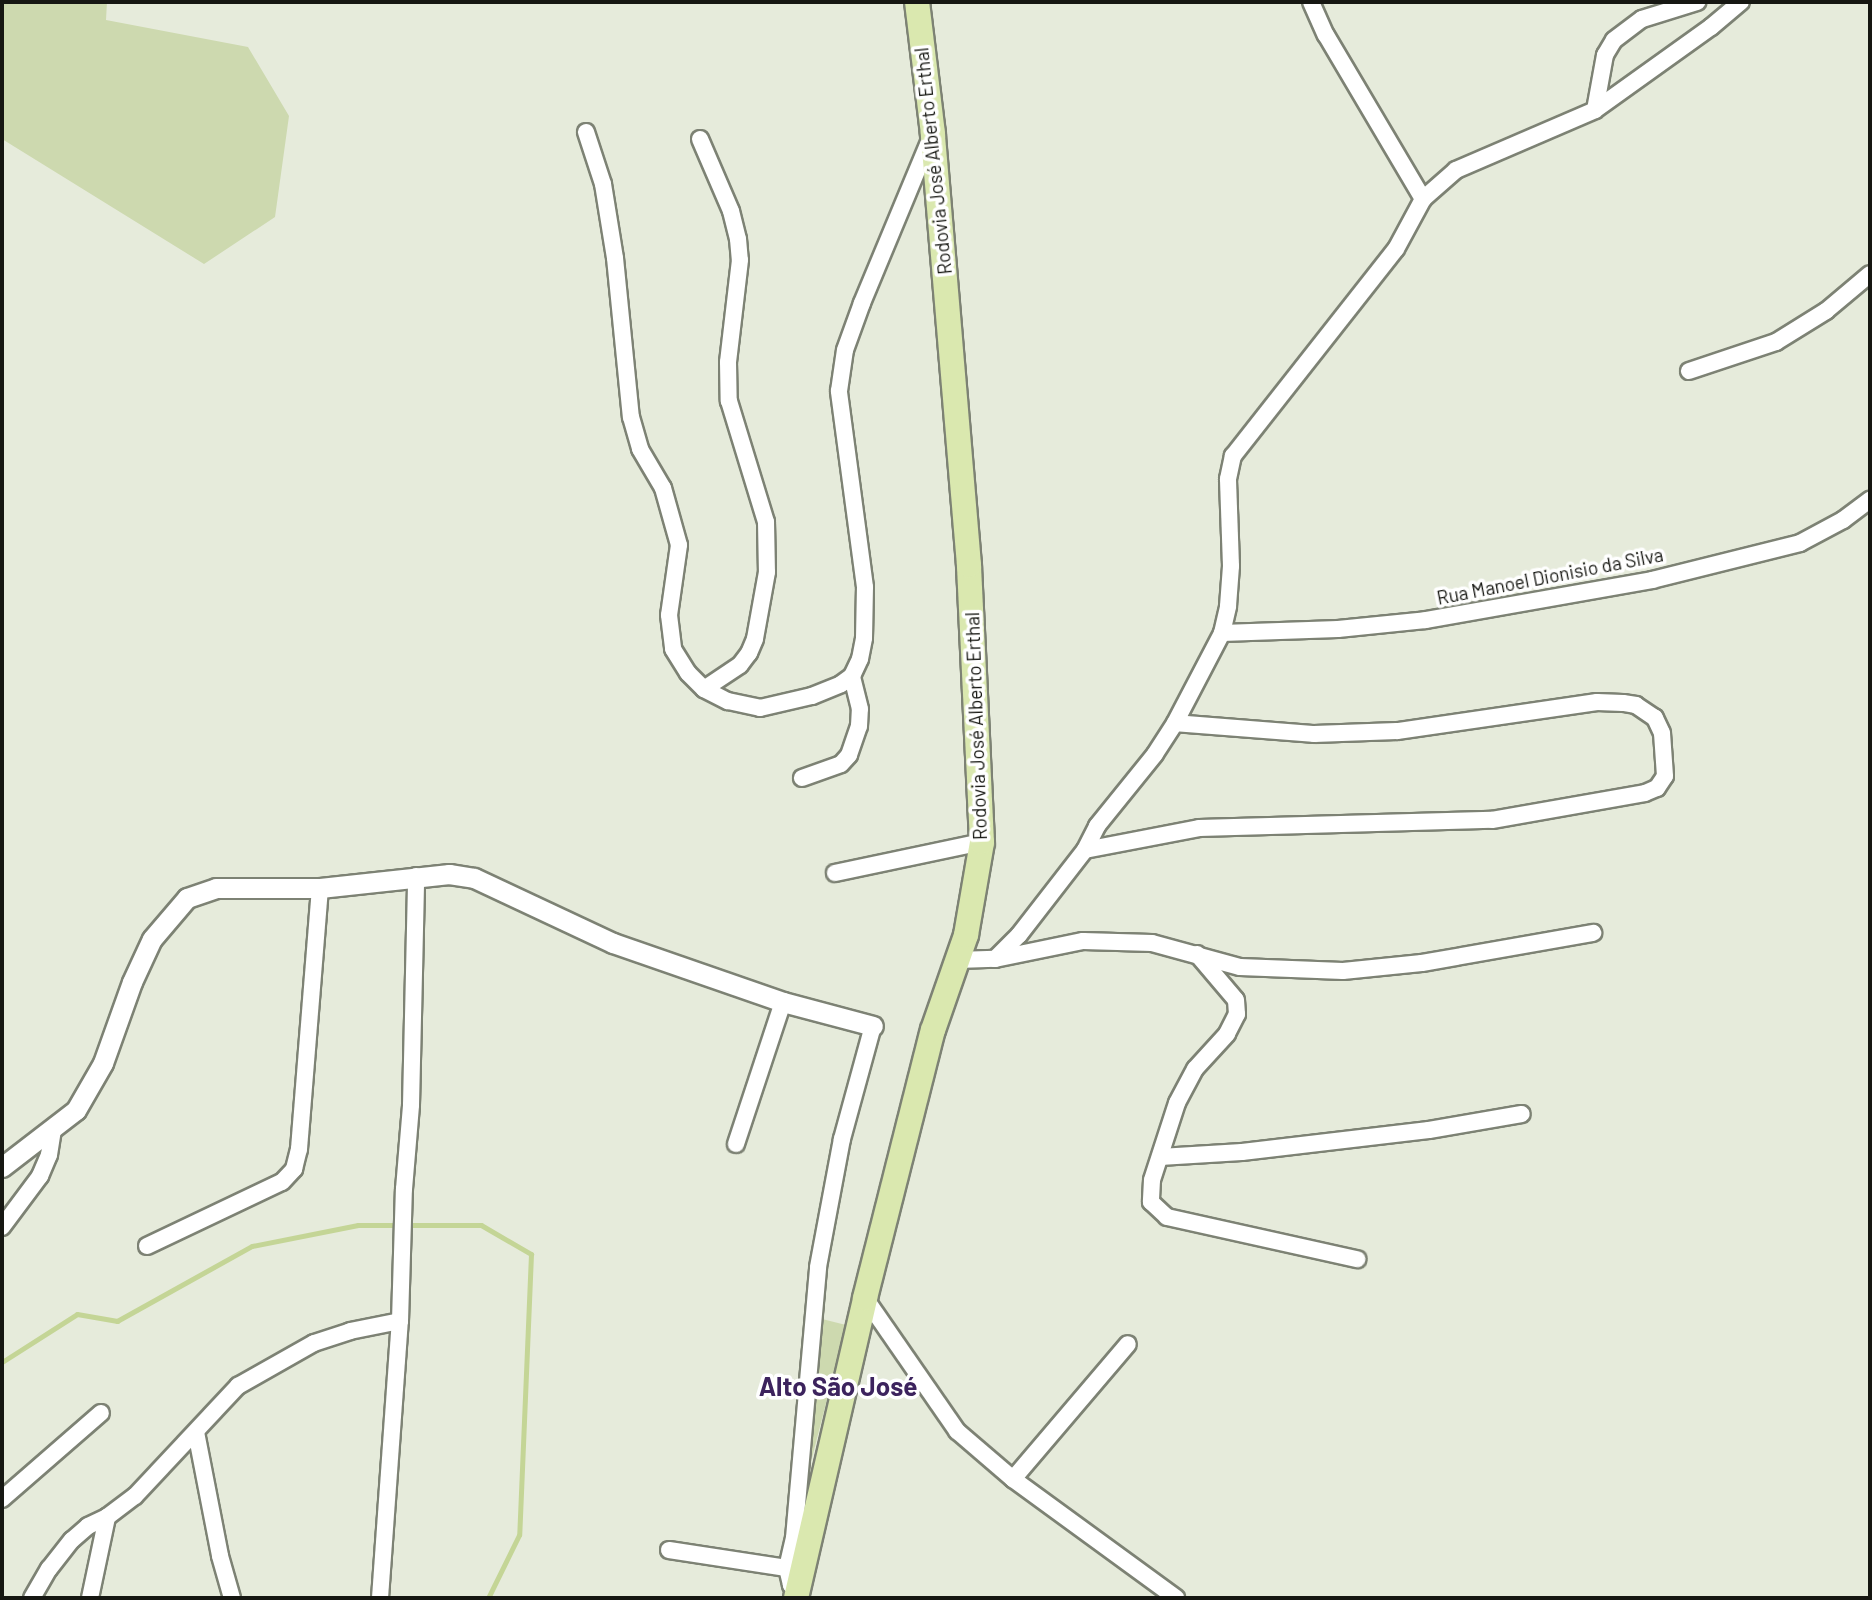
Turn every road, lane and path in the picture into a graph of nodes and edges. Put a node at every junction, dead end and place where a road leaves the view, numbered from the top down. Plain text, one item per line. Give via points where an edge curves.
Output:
1 (917, 2) edge
2 (1311, 2) edge
3 (1697, 2) edge
4 (1741, 2) edge
5 (1595, 110) junction
6 (586, 132) dead end
7 (933, 134) junction
8 (701, 139) dead end
9 (1423, 199) junction
10 (1870, 274) edge
11 (1689, 371) dead end
12 (1870, 500) edge
13 (1222, 633) junction
14 (852, 676) junction
15 (704, 689) junction
16 (1175, 723) junction
17 (802, 778) dead end
18 (982, 842) junction
19 (1085, 850) junction
20 (835, 873) dead end
21 (416, 876) junction
22 (320, 888) junction
23 (1593, 933) dead end
24 (1197, 954) junction
25 (995, 958) junction
26 (957, 960) junction
27 (783, 1002) junction
28 (873, 1026) joint
29 (1522, 1114) dead end
30 (54, 1129) junction
31 (736, 1143) dead end
32 (1160, 1157) junction
33 (2, 1167) edge
34 (2, 1227) edge
35 (147, 1246) dead end
36 (1357, 1259) dead end
37 (865, 1298) junction
38 (400, 1321) junction
39 (1128, 1344) dead end
40 (101, 1413) dead end
41 (195, 1432) junction
42 (1013, 1479) junction
43 (2, 1499) edge
44 (107, 1517) junction
45 (669, 1550) dead end
46 (787, 1568) junction
47 (801, 1597) edge
48 (32, 1598) edge
49 (90, 1598) edge
50 (232, 1598) edge
51 (380, 1598) edge
52 (1175, 1598) edge

1 - 7 main road, Rodovia José Alberto Erthal
2 - 9 street
3 - 5 street via 1642,19 1614,40 1605,55
4 - 5 street
5 - 9 street via 1456,170
6 - 15 street via 603,184 615,258 631,418 640,449 663,488 679,545 669,632 673,649
7 - 14 street via 845,350 839,391 865,587 864,638
7 - 18 main road, Rodovia José Alberto Erthal via 969,565
8 - 15 street via 738,239 740,260 727,362 729,401 766,522 767,559 749,653
9 - 13 street via 1396,250 1233,456 1228,479 1228,606
10 - 11 street via 1826,311 1776,342
12 - 13 street, Rua Manoel Dionisio da Silva via 1800,542 1652,580 1426,620
13 - 16 street
14 - 15 street via 812,696 760,708 728,701
14 - 17 street via 860,709 849,755 841,764
16 - 19 street via 1097,826
16 - 19 street via 1314,734 1397,731 1623,702 1656,718 1662,733 1665,775 1657,788 1645,793 1492,820 1199,828
18 - 20 street
18 - 26 main road, Rodovia José Alberto Erthal via 968,925
19 - 25 street via 1036,916
21 - 22 street
21 - 27 street via 474,878 613,943
21 - 38 street
22 - 30 street via 216,888 187,898 152,939 103,1063 76,1110
22 - 35 street via 294,1169 282,1182
23 - 24 street via 1422,963 1343,971 1240,967
24 - 25 street via 1152,943 1083,941
24 - 32 street via 1236,1000 1237,1014 1227,1034 1195,1069 1177,1103
25 - 26 street
26 - 37 main road, Rodovia José Alberto Erthal via 933,1030
27 - 28 street
27 - 31 street
28 - 46 street via 842,1139 818,1267
29 - 32 street via 1416,1132
30 - 33 street
30 - 34 street via 40,1176
32 - 36 street via 1151,1202 1167,1217
37 - 42 street via 957,1431
37 - 47 main road, Rodovia José Alberto Erthal
38 - 41 street via 350,1331 277,1361 238,1386
38 - 51 street
39 - 42 street
40 - 43 street
41 - 44 street via 135,1496
41 - 50 street
42 - 52 street
44 - 48 street via 72,1540
44 - 49 street
45 - 46 street
46 - 47 street

